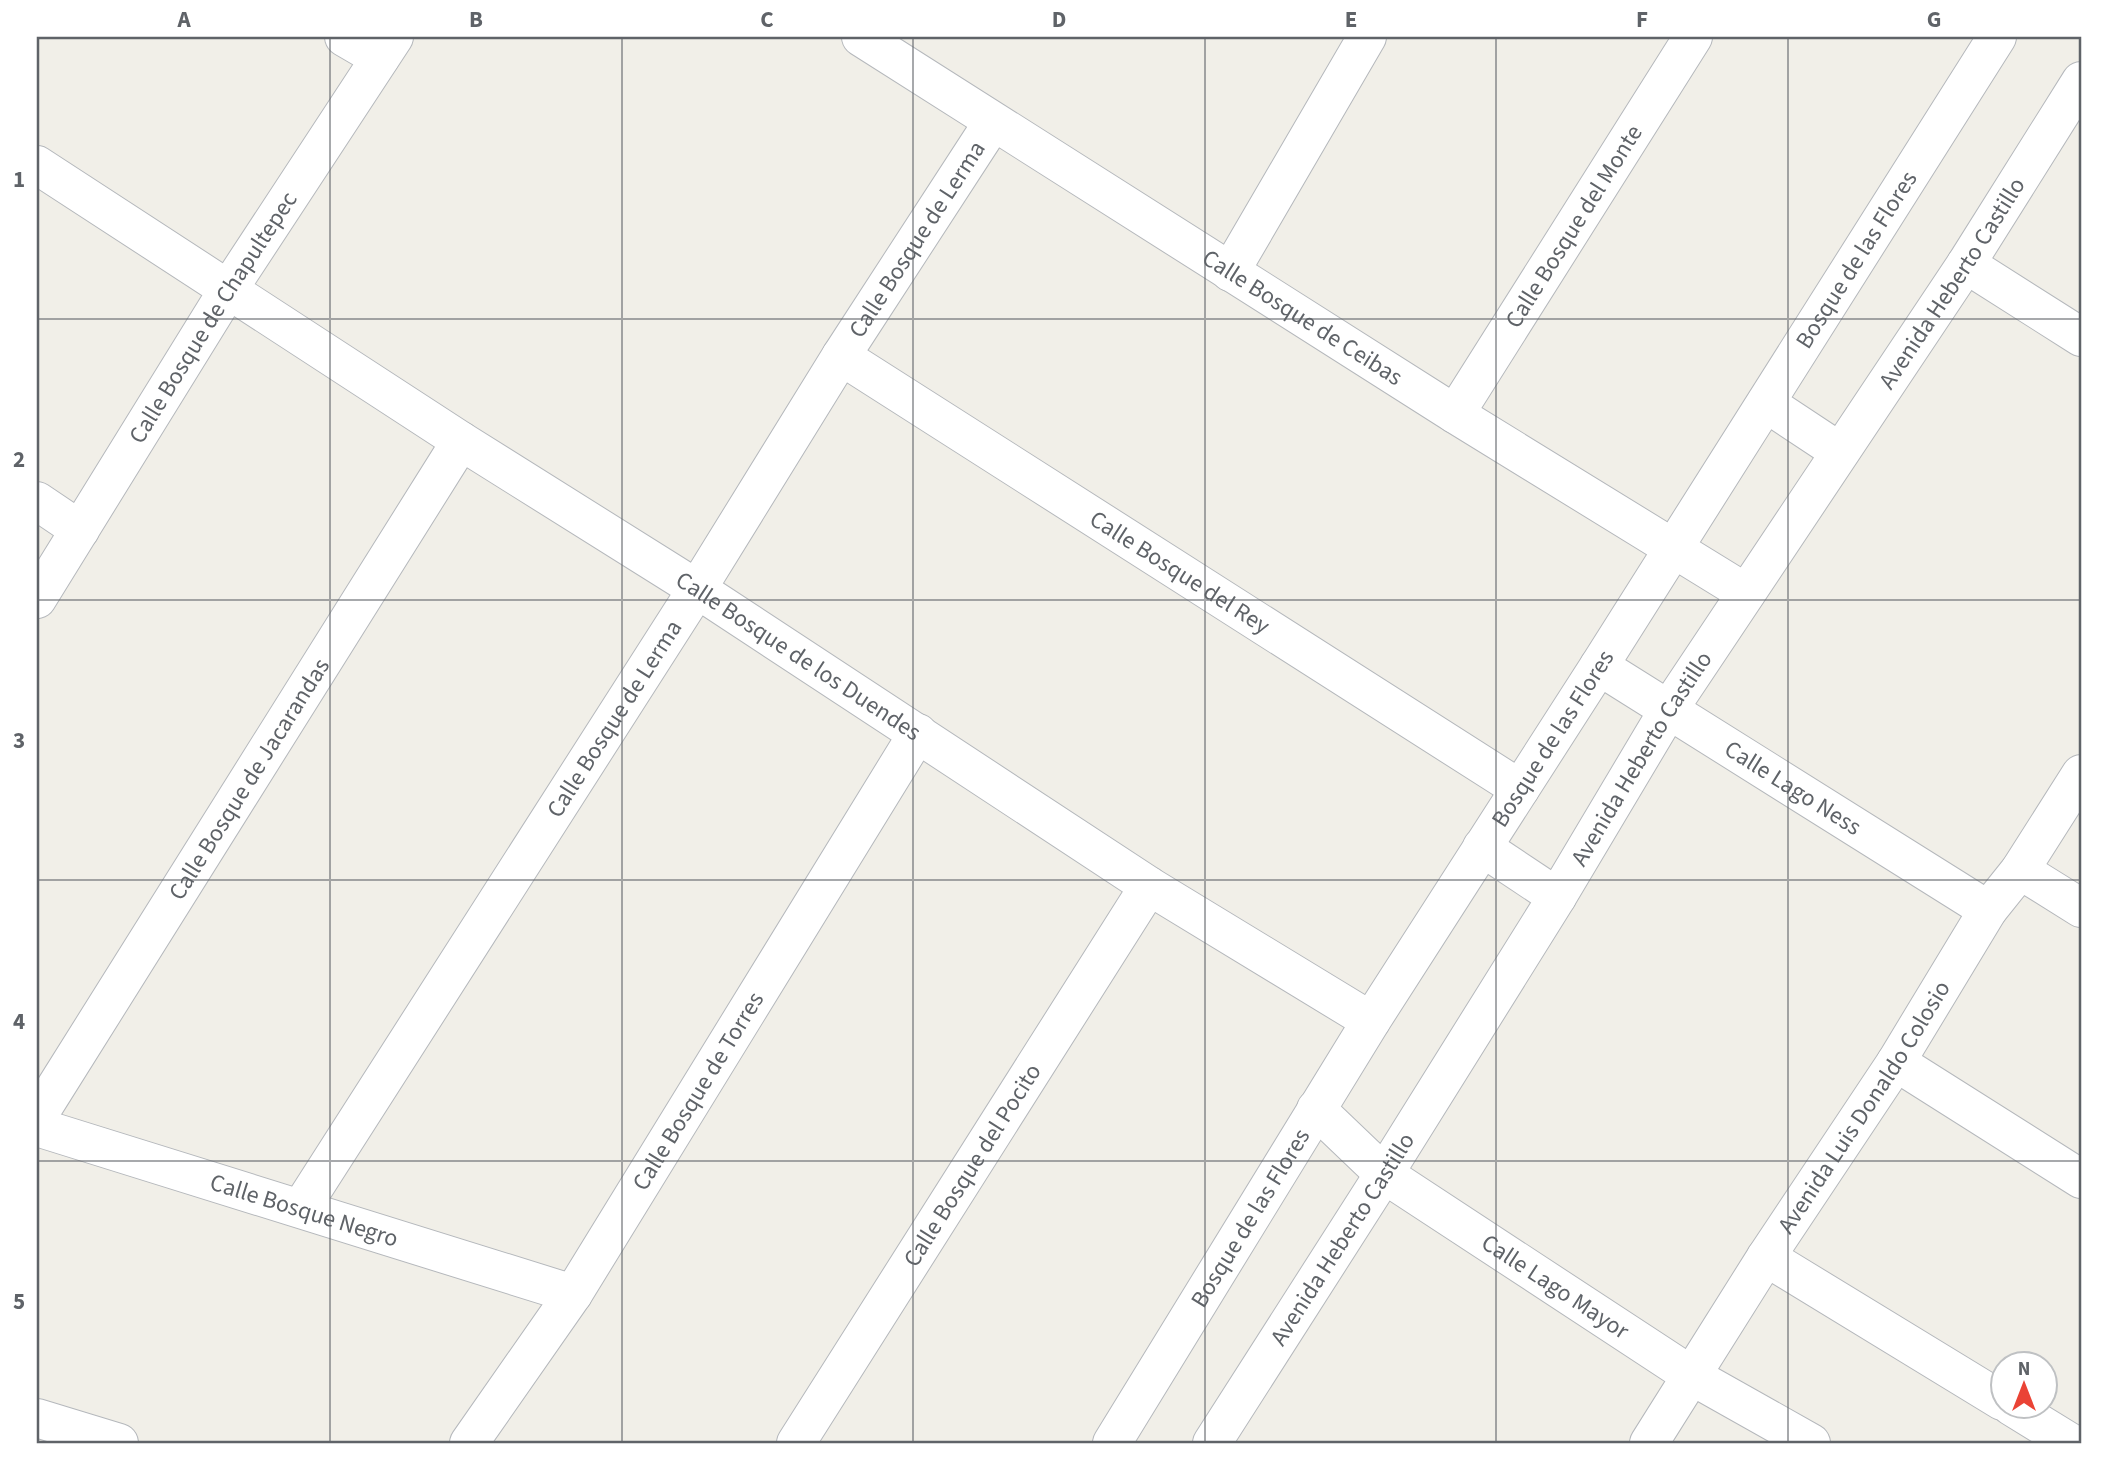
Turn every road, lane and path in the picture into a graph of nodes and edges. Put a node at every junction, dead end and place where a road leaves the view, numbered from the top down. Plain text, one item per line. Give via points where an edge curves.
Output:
1 (344, 37) edge
2 (861, 37) edge
3 (1693, 37) edge
4 (1997, 37) edge
5 (1358, 40) edge
6 (387, 48) edge
7 (2081, 81) edge
8 (993, 122) junction
9 (37, 165) edge
10 (1966, 264) junction
11 (1230, 272) junction
12 (228, 290) junction
13 (2081, 337) edge
14 (841, 356) junction
15 (1766, 403) junction
16 (1455, 414) junction
17 (461, 440) junction
18 (1840, 452) junction
19 (37, 501) edge
20 (80, 530) junction
21 (1674, 549) junction
22 (698, 589) junction
23 (1746, 593) junction
24 (37, 599) edge
25 (1600, 666) junction
26 (1669, 709) junction
27 (918, 733) junction
28 (2081, 774) edge
29 (1520, 789) junction
30 (1482, 847) junction
31 (2020, 870) junction
32 (1149, 886) junction
33 (1557, 897) junction
34 (2081, 908) edge
35 (1988, 910) junction
36 (1371, 1021) junction
37 (1896, 1062) junction
38 (1316, 1109) junction
39 (37, 1117) edge
40 (37, 1127) edge
41 (1384, 1174) junction
42 (2081, 1179) edge
43 (301, 1209) junction
44 (1766, 1257) junction
45 (573, 1294) junction
46 (1692, 1376) junction
47 (1988, 1392) edge
48 (37, 1418) edge
49 (2034, 1420) edge
50 (119, 1443) edge
51 (469, 1443) edge
52 (796, 1443) edge
53 (1112, 1443) edge
54 (1212, 1443) edge
55 (1649, 1443) edge
56 (1811, 1443) edge
57 (2071, 1443) edge

1 - 6 street
2 - 8 street, Calle Bosque de Ceibas
3 - 16 street, Calle Bosque del Monte
4 - 15 street, Bosque de las Flores
5 - 11 street
6 - 12 street, Calle Bosque de Chapultepec
7 - 10 street, Avenida Heberto Castillo
8 - 11 street, Calle Bosque de Ceibas
8 - 14 street, Calle Bosque de Lerma
9 - 12 street, Calle Bosque de los Duendes
10 - 13 street
10 - 18 street, Avenida Heberto Castillo
11 - 16 street, Calle Bosque de Ceibas
12 - 17 street, Calle Bosque de los Duendes
12 - 20 street, Calle Bosque de Chapultepec
14 - 22 street, Calle Bosque de Lerma
14 - 29 street, Calle Bosque del Rey
15 - 18 street
15 - 21 street, Bosque de las Flores
16 - 21 street, Calle Bosque de Ceibas
17 - 22 street, Calle Bosque de los Duendes
17 - 39 street, Calle Bosque de Jacarandas
18 - 23 street, Avenida Heberto Castillo
19 - 20 street
20 - 24 street, Calle Bosque de Chapultepec
21 - 23 street, Calle Bosque de Ceibas
21 - 25 street, Bosque de las Flores
22 - 27 street, Calle Bosque de los Duendes
22 - 43 street, Calle Bosque de Lerma
23 - 26 street, Avenida Heberto Castillo
25 - 26 street, Calle Lago Ness
25 - 29 street, Bosque de las Flores
26 - 33 street, Avenida Heberto Castillo
26 - 35 street, Calle Lago Ness
27 - 32 street, Calle Bosque de los Duendes
27 - 45 street, Calle Bosque de Torres
28 - 31 street, Avenida Luis Donaldo Colosio
29 - 30 street, Bosque de las Flores
30 - 33 street
30 - 36 street, Bosque de las Flores
31 - 34 street
31 - 35 street, Avenida Luis Donaldo Colosio
32 - 36 street, Calle Bosque de los Duendes
32 - 52 street, Calle Bosque del Pocito
33 - 41 street, Avenida Heberto Castillo
35 - 37 street, Avenida Luis Donaldo Colosio
36 - 38 street, Bosque de las Flores
37 - 42 street
37 - 44 street, Avenida Luis Donaldo Colosio
38 - 41 street, Calle Lago Mayor
38 - 53 street, Bosque de las Flores
40 - 43 street, Calle Bosque Negro
41 - 46 street, Calle Lago Mayor
41 - 54 street, Avenida Heberto Castillo
43 - 45 street, Calle Bosque Negro
44 - 46 street, Avenida Luis Donaldo Colosio
44 - 47 street
45 - 51 street, Calle Bosque de Torres
46 - 55 street, Avenida Luis Donaldo Colosio
46 - 56 street, Calle Lago Mayor
48 - 50 street
49 - 57 street

